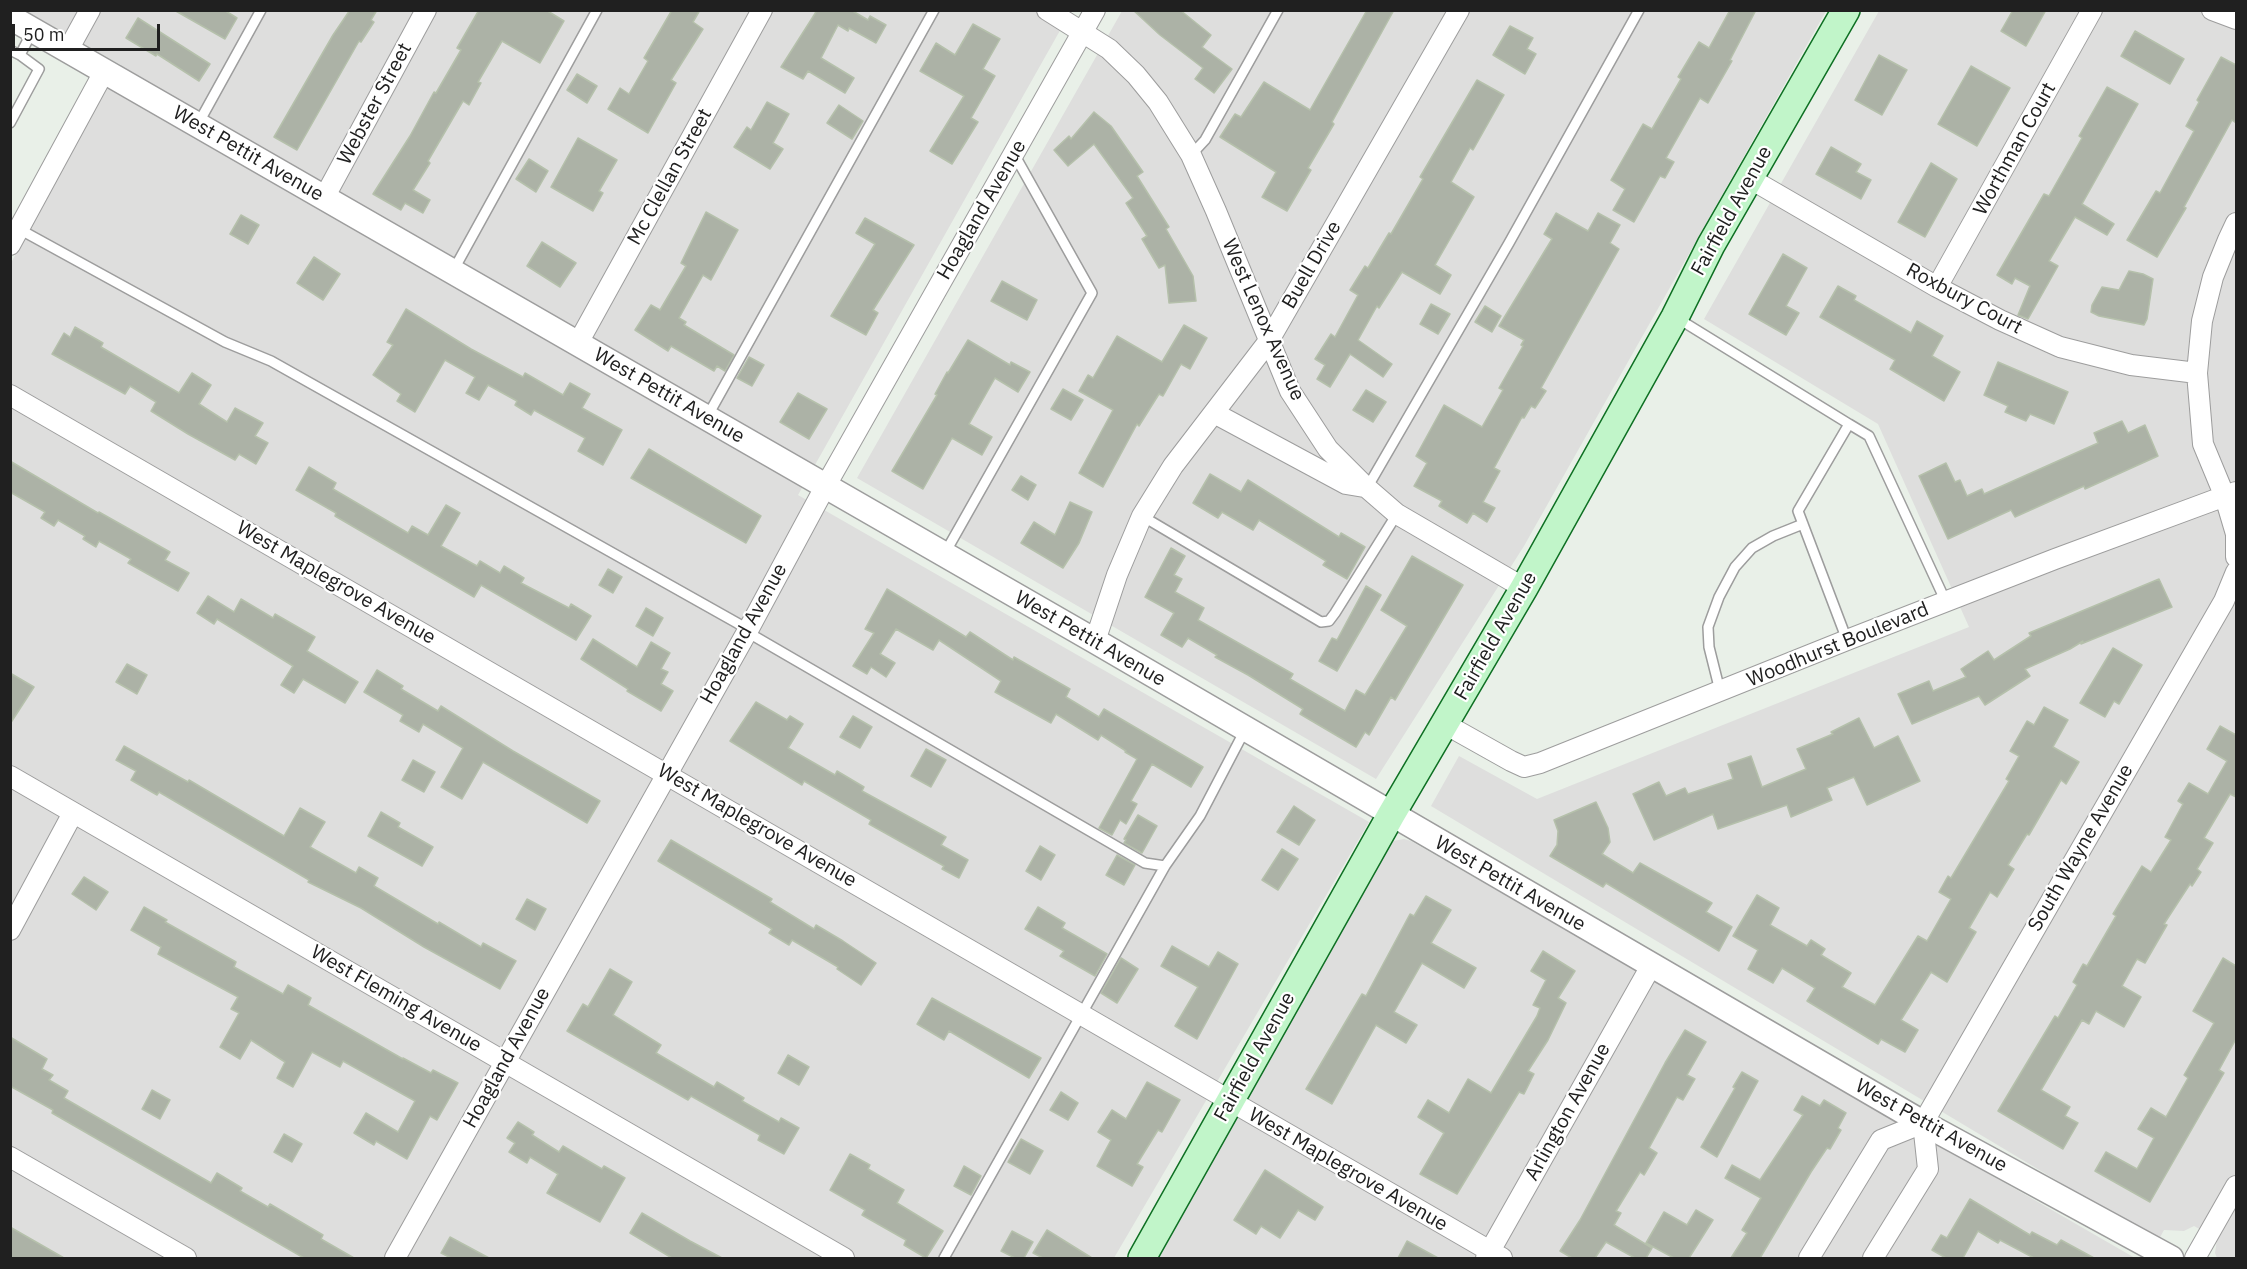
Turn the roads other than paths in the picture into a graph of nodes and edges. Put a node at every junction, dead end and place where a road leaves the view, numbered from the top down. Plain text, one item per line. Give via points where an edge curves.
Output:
1 (90, 10) edge
2 (261, 10) edge
3 (426, 10) edge
4 (597, 10) edge
5 (762, 10) edge
6 (934, 10) edge
7 (1047, 10) edge
8 (1095, 10) edge
9 (1278, 10) edge
10 (1459, 10) edge
11 (1639, 10) edge
12 (1846, 10) edge
13 (2092, 10) edge
14 (2212, 10) edge
15 (10, 17) edge
16 (2236, 19) edge
17 (33, 30) junction
18 (1082, 32) junction
19 (10, 50) edge
20 (68, 50) junction
21 (20, 55) junction
22 (105, 70) junction
23 (10, 123) edge
24 (198, 124) junction
25 (1013, 154) junction
26 (1191, 155) junction
27 (1749, 178) junction
28 (324, 198) junction
29 (2236, 223) edge
30 (15, 237) edge
31 (453, 272) junction
32 (1937, 287) junction
33 (1676, 317) junction
34 (1268, 342) junction
35 (578, 343) junction
36 (2197, 373) junction
37 (10, 395) edge
38 (1214, 413) junction
39 (707, 417) junction
40 (1850, 424) junction
41 (825, 486) junction
42 (1367, 488) junction
43 (2231, 494) edge
44 (1397, 514) junction
45 (1142, 516) junction
46 (1803, 524) junction
47 (944, 555) junction
48 (2236, 557) edge
49 (2236, 572) edge
50 (1524, 588) junction
51 (1946, 602) junction
52 (747, 632) junction
53 (1847, 640) junction
54 (1095, 641) junction
55 (1720, 692) junction
56 (1445, 724) junction
57 (1245, 730) junction
58 (666, 774) junction
59 (10, 776) edge
60 (73, 813) junction
61 (1391, 815) junction
62 (1165, 866) junction
63 (10, 930) edge
64 (1651, 966) junction
65 (1082, 1015) junction
66 (504, 1061) junction
67 (1230, 1102) junction
68 (1923, 1123) junction
69 (10, 1157) edge
70 (2236, 1185) edge
71 (1493, 1256) edge
72 (186, 1258) edge
73 (395, 1258) edge
74 (844, 1258) edge
75 (944, 1258) edge
76 (1142, 1258) edge
77 (1809, 1258) edge
78 (1873, 1258) edge
79 (2171, 1258) edge
80 (2195, 1258) edge

1 - 20 street
2 - 24 lane
3 - 28 street, Webster Street
4 - 31 lane
5 - 35 street, Mc Clellan Street
6 - 39 lane
7 - 18 street, West Lenox Avenue
8 - 18 street, Hoagland Avenue
9 - 26 lane via 1205,140
10 - 34 street, Buell Drive
11 - 42 lane
12 - 27 main road, Fairfield Avenue
13 - 32 street, Worthman Court
14 - 16 street
15 - 17 street, West Pettit Avenue
17 - 20 street, West Pettit Avenue
17 - 21 lane
18 - 25 street, Hoagland Avenue
18 - 26 street, West Lenox Avenue via 1109,49 1136,75
19 - 21 lane
20 - 22 street, West Pettit Avenue
21 - 23 lane via 39,69
22 - 24 street, West Pettit Avenue
22 - 30 street
24 - 28 street, West Pettit Avenue
25 - 41 street, Hoagland Avenue
25 - 47 lane via 1092,293
26 - 34 street, West Lenox Avenue
27 - 32 street, Roxbury Court
27 - 33 main road, Fairfield Avenue
28 - 31 street, West Pettit Avenue
29 - 36 street via 2213,277 2202,321
30 - 52 lane via 271,362
31 - 35 street, West Pettit Avenue
32 - 36 street, Roxbury Court via 2060,347 2131,365
33 - 40 lane
33 - 50 main road, Fairfield Avenue
34 - 38 street, Buell Drive
34 - 42 street, West Lenox Avenue via 1290,391 1328,449
35 - 39 street, West Pettit Avenue
36 - 43 street via 2204,444
37 - 58 street, West Maplegrove Avenue
38 - 42 street via 1346,484
38 - 45 street, Buell Drive via 1173,466
39 - 41 street, West Pettit Avenue
40 - 46 lane via 1798,511
40 - 51 lane via 1869,436
41 - 47 street, West Pettit Avenue
41 - 52 street, Hoagland Avenue
42 - 44 street, West Lenox Avenue
43 - 48 street
43 - 51 street, Woodhurst Boulevard
44 - 45 lane via 1335,613 1329,621 1321,622
44 - 50 street, West Lenox Avenue
45 - 54 street, Buell Drive
46 - 53 lane
46 - 55 lane via 1752,548 1719,597 1708,627
47 - 54 street, West Pettit Avenue
49 - 68 street, South Wayne Avenue via 2224,601
50 - 56 main road, Fairfield Avenue
51 - 53 street, Woodhurst Boulevard
52 - 58 street, Hoagland Avenue
52 - 62 lane via 1107,842 1145,863
53 - 55 street, Woodhurst Boulevard
54 - 57 street, West Pettit Avenue
55 - 56 street, Woodhurst Boulevard via 1524,767
56 - 61 main road, Fairfield Avenue
57 - 61 street, West Pettit Avenue
57 - 62 lane via 1200,816
58 - 65 street, West Maplegrove Avenue
58 - 66 street, Hoagland Avenue
59 - 60 street, West Fleming Avenue
60 - 63 street
60 - 66 street, West Fleming Avenue
61 - 64 street, West Pettit Avenue
61 - 67 main road, Fairfield Avenue
62 - 65 lane
64 - 68 street, West Pettit Avenue
64 - 71 street, Arlington Avenue
65 - 67 street, West Maplegrove Avenue
65 - 75 lane
66 - 73 street, Hoagland Avenue
66 - 74 street, West Fleming Avenue
67 - 71 street, West Maplegrove Avenue
67 - 76 main road, Fairfield Avenue
68 - 77 street via 1881,1140
68 - 78 street via 1928,1169
68 - 79 street, West Pettit Avenue
69 - 72 street
70 - 80 street

